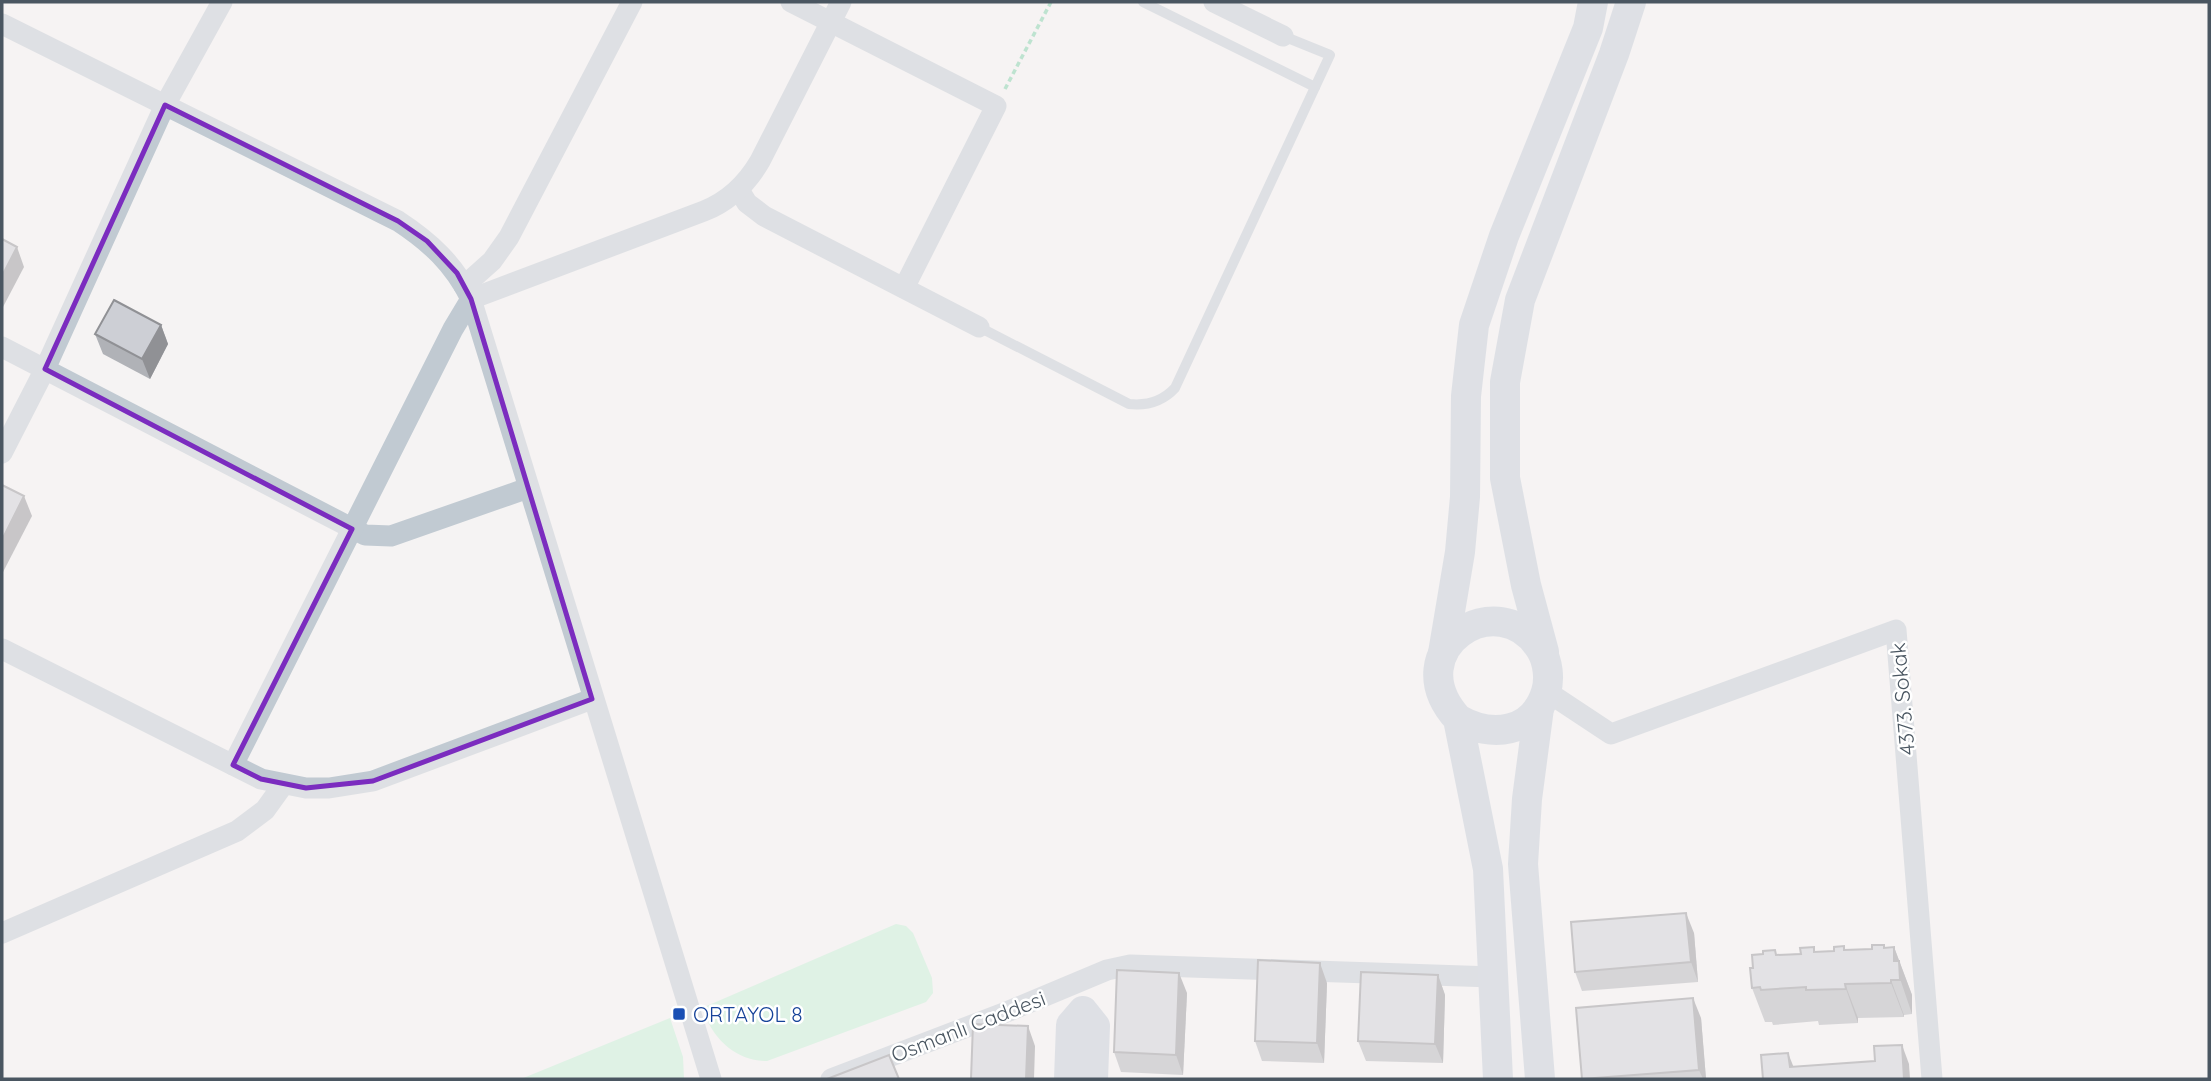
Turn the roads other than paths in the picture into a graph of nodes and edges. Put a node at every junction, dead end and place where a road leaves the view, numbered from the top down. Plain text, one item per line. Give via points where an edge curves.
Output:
1 (222, 2) edge
2 (632, 2) edge
3 (791, 2) edge
4 (841, 2) edge
5 (1143, 2) edge
6 (1214, 2) edge
7 (1593, 2) edge
8 (1631, 2) edge
9 (831, 22) junction
10 (2, 24) edge
11 (1283, 36) joint
12 (1315, 87) junction
13 (165, 105) junction
14 (739, 190) junction
15 (904, 288) junction
16 (467, 292) junction
17 (979, 327) joint
18 (2, 347) edge
19 (45, 369) junction
20 (2, 453) edge
21 (528, 488) junction
22 (352, 528) junction
23 (2, 649) edge
24 (1443, 653) junction
25 (1545, 656) junction
26 (592, 699) junction
27 (1542, 700) junction
28 (1458, 719) junction
29 (233, 765) junction
30 (284, 785) junction
31 (2, 933) edge
32 (1493, 978) junction
33 (1078, 982) junction
34 (1083, 1011) junction
35 (711, 1079) edge
36 (831, 1079) edge
37 (1069, 1079) edge
38 (1093, 1079) edge
39 (1498, 1079) edge
40 (1540, 1079) edge
41 (1933, 1079) edge

1 - 13 street
2 - 16 street via 501,250
3 - 9 street
4 - 9 street
5 - 12 lane
6 - 11 street
7 - 24 street via 1588,28 1504,236 1474,325 1466,396 1460,552
8 - 25 street via 1520,300 1505,382 1505,478
9 - 14 street via 760,161
9 - 15 street via 996,106
10 - 13 street
11 - 12 lane via 1330,55
12 - 17 lane via 1175,388 1164,398 1129,404
13 - 16 street via 398,221 438,251
13 - 19 street
14 - 15 street via 764,216
14 - 16 street via 704,211
15 - 17 street
16 - 21 street
16 - 22 street
18 - 19 street
19 - 20 street
19 - 22 street
21 - 22 street via 391,536 365,535
21 - 26 street
22 - 29 street
23 - 29 street
24 - 25 street via 1468,627 1503,622 1535,640
24 - 28 street via 1439,689
25 - 27 street via 1548,674
26 - 30 street via 373,781 328,788
26 - 35 street
27 - 28 street via 1526,721 1510,729 1483,730
27 - 40 street via 1527,799 1523,864
27 - 41 street, 4373. Sokak via 1611,733 1896,629
28 - 32 street via 1488,869
29 - 30 street
30 - 31 street via 265,810 237,831
32 - 33 street, Osmanlı Caddesi via 1130,965
32 - 39 street
33 - 34 street
33 - 36 street, Osmanlı Caddesi
34 - 37 street via 1071,1025
34 - 38 street via 1095,1026

